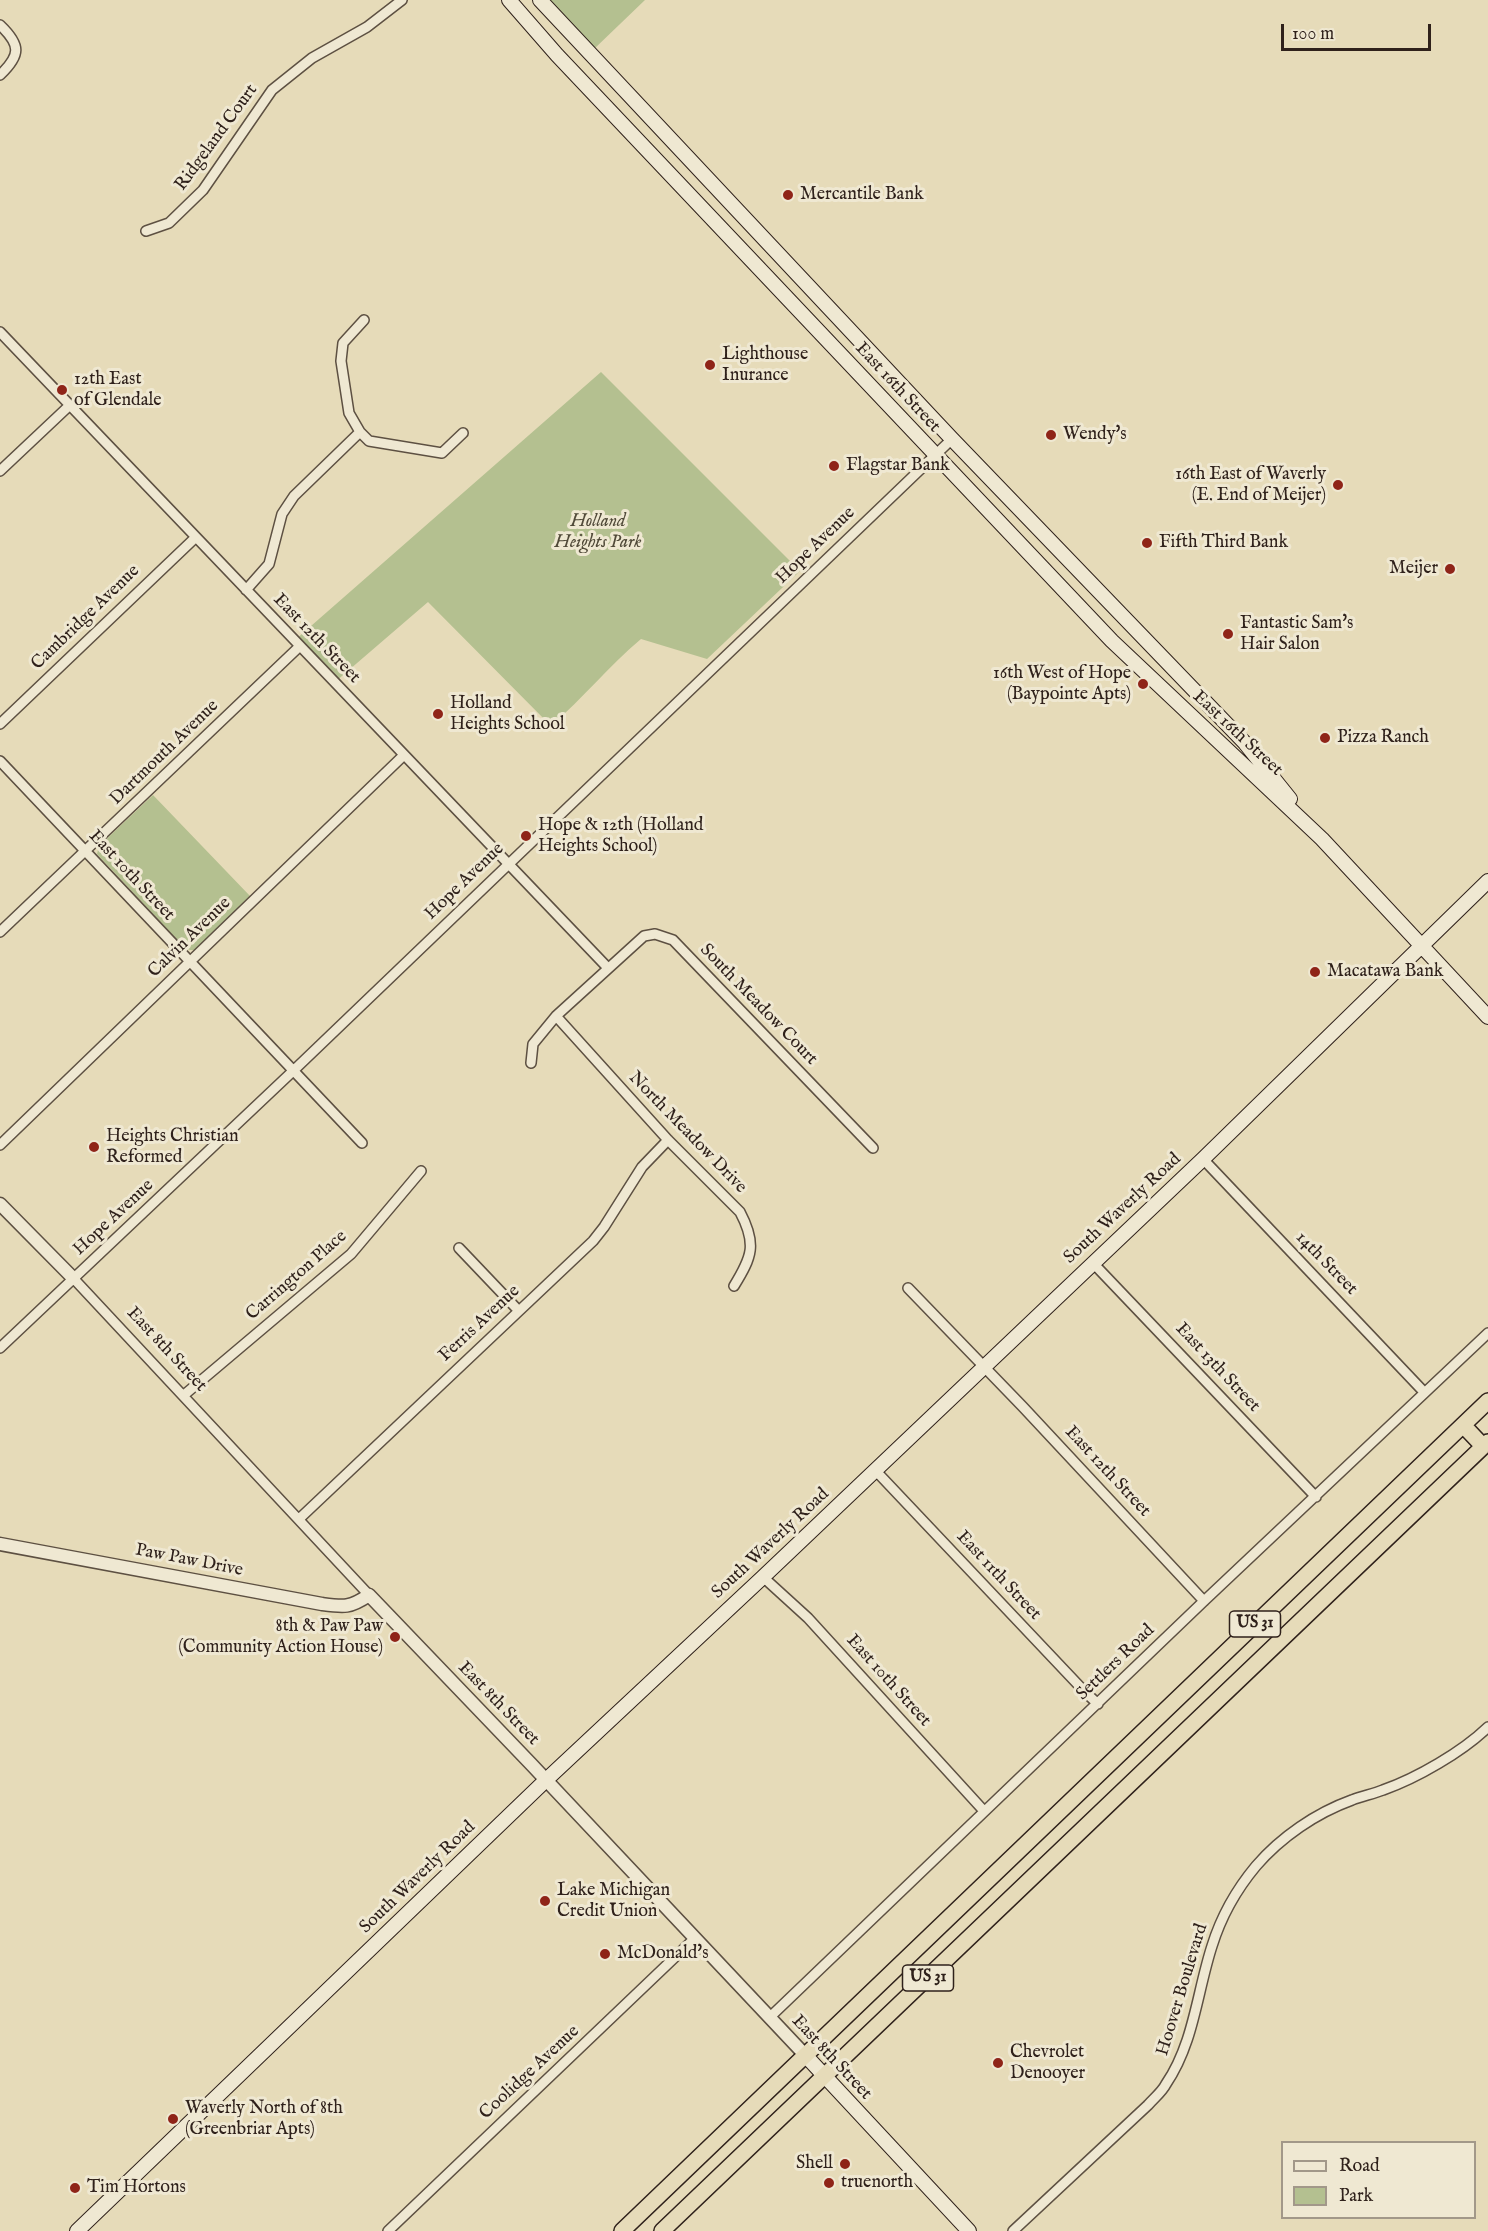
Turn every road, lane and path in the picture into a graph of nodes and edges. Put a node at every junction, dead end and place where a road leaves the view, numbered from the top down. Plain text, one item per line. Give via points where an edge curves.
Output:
1 (402, 0) edge
2 (509, 0) edge
3 (540, 0) edge
4 (0, 25) edge
5 (0, 75) edge
6 (146, 231) dead end
7 (364, 320) dead end
8 (0, 332) edge
9 (70, 405) junction
10 (360, 432) junction
11 (463, 433) dead end
12 (952, 439) junction
13 (935, 455) junction
14 (0, 471) edge
15 (196, 537) junction
16 (246, 590) junction
17 (300, 646) junction
18 (0, 724) edge
19 (404, 755) junction
20 (0, 761) edge
21 (1322, 839) junction
22 (86, 851) junction
23 (508, 863) junction
24 (1488, 881) edge
25 (0, 932) edge
26 (1421, 945) junction
27 (189, 962) junction
28 (608, 968) junction
29 (556, 1016) junction
30 (1488, 1017) edge
31 (531, 1063) dead end
32 (293, 1071) junction
33 (668, 1140) junction
34 (362, 1143) dead end
35 (0, 1145) edge
36 (873, 1148) dead end
37 (1203, 1159) junction
38 (421, 1171) dead end
39 (0, 1204) edge
40 (459, 1248) dead end
41 (1093, 1263) junction
42 (74, 1279) junction
43 (734, 1286) dead end
44 (908, 1288) dead end
45 (518, 1310) junction
46 (1488, 1333) edge
47 (0, 1348) edge
48 (983, 1367) junction
49 (1424, 1392) junction
50 (184, 1395) junction
51 (1488, 1401) edge
52 (1463, 1425) junction
53 (1486, 1444) edge
54 (875, 1470) junction
55 (1316, 1497) junction
56 (299, 1519) junction
57 (0, 1544) edge
58 (763, 1577) junction
59 (369, 1595) junction
60 (1204, 1601) junction
61 (1098, 1704) junction
62 (1488, 1727) edge
63 (546, 1780) junction
64 (984, 1811) junction
65 (1023, 1847) junction
66 (1031, 1879) junction
67 (694, 1939) junction
68 (769, 2018) junction
69 (806, 2056) junction
70 (825, 2077) junction
71 (690, 2166) junction
72 (77, 2231) edge
73 (388, 2231) edge
74 (622, 2231) edge
75 (633, 2231) edge
76 (662, 2231) edge
77 (969, 2231) edge
78 (1013, 2231) edge

1 - 6 street, Ridgeland Court via 272,90 203,190 169,223
2 - 13 main road, East 16th Street
3 - 12 main road, East 16th Street
4 - 5 street via 15,42 16,58
7 - 10 street via 343,343 341,361 349,413
8 - 9 street, East 12th Street
9 - 14 street
9 - 15 street, East 12th Street
10 - 11 street via 369,441 442,453
10 - 16 street via 294,496 282,514 269,564
12 - 13 street, Hope Avenue
12 - 21 main road, East 16th Street via 1245,743
13 - 21 main road, East 16th Street via 1112,641
13 - 23 street, Hope Avenue
15 - 16 street, East 12th Street
15 - 18 street, Cambridge Avenue
16 - 17 street, East 12th Street
17 - 19 street, East 12th Street
17 - 22 street, Dartmouth Avenue
19 - 23 street, East 12th Street
19 - 27 street, Calvin Avenue
20 - 22 street, East 10th Street
21 - 26 main road, East 16th Street
22 - 25 street, Dartmouth Avenue
22 - 27 street, East 10th Street
23 - 28 street, East 12th Street
23 - 32 street, Hope Avenue
24 - 26 main road, South Waverly Road
26 - 30 main road, East 16th Street
26 - 37 main road, South Waverly Road
27 - 32 street, East 10th Street
27 - 35 street, Calvin Avenue
28 - 29 street, South Meadow Court
28 - 36 street, South Meadow Court via 644,936 655,934 673,940
29 - 31 street, South Meadow Court via 533,1044
29 - 33 street, North Meadow Drive
32 - 34 street, East 10th Street
32 - 42 street, Hope Avenue
33 - 43 street, North Meadow Drive via 740,1212 748,1227 750,1258
33 - 45 street, Ferris Avenue via 642,1167 593,1241
37 - 41 main road, South Waverly Road
37 - 49 street, 14th Street
38 - 50 street, Carrington Place via 351,1254
39 - 42 street, East 8th Street
40 - 45 street
41 - 48 main road, South Waverly Road
41 - 55 street, East 13th Street
42 - 47 street, Hope Avenue
42 - 50 street, East 8th Street
44 - 48 street, East 12th Street
45 - 56 street, Ferris Avenue
46 - 49 street, Settlers Road
48 - 54 main road, South Waverly Road
48 - 60 street, East 12th Street
49 - 55 street, Settlers Road
50 - 56 street, East 8th Street
51 - 52 highway, US 31
52 - 53 highway
52 - 65 highway, US 31
53 - 66 highway, US 31
54 - 58 main road, South Waverly Road
54 - 61 street, East 11th Street
55 - 60 street, Settlers Road
56 - 59 street, East 8th Street
57 - 59 street, Paw Paw Drive via 322,1604 345,1607
58 - 63 main road, South Waverly Road
58 - 64 street, East 10th Street via 808,1618
59 - 63 street, East 8th Street
60 - 61 street, Settlers Road
61 - 64 street, Settlers Road
62 - 78 street, Hoover Boulevard via 1454,1753 1412,1777 1334,1807 1307,1822 1256,1866 1221,1921 1186,2044 1166,2085
63 - 67 street, East 8th Street
63 - 72 main road, South Waverly Road
64 - 68 street, Settlers Road
65 - 66 highway via 1031,1861
65 - 69 highway, US 31
66 - 70 highway, US 31
67 - 68 street, East 8th Street
67 - 73 street, Coolidge Avenue
68 - 69 street, East 8th Street
69 - 70 main road, East 8th Street
69 - 71 highway, US 31
70 - 76 highway, US 31
70 - 77 main road, East 8th Street
71 - 74 highway, US 31
71 - 75 highway via 675,2192

